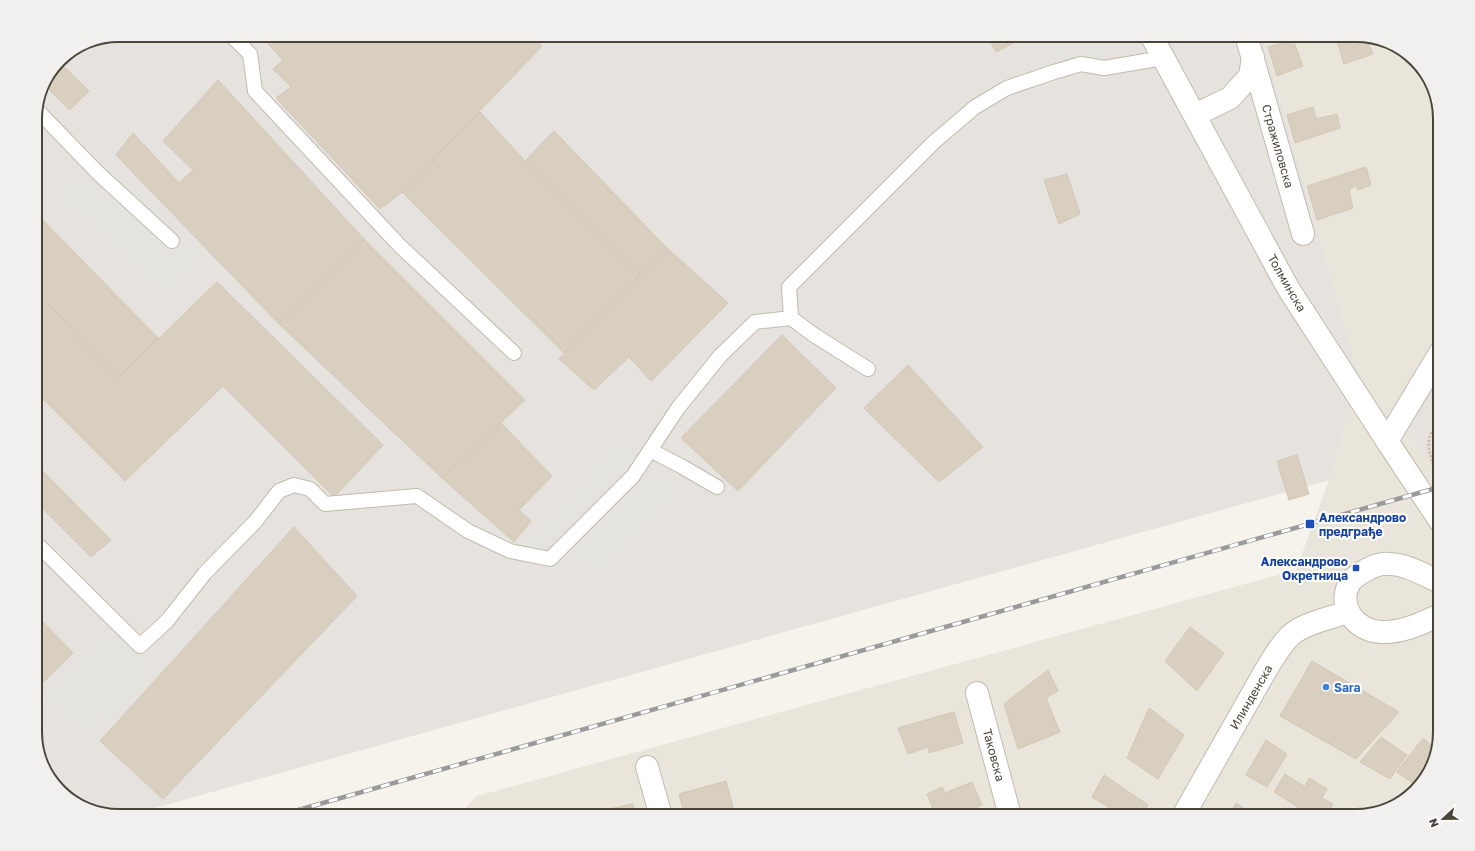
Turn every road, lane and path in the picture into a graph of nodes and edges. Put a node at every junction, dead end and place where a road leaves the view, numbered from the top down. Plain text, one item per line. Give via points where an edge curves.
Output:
1 (239, 42) edge
2 (1155, 42) edge
3 (1248, 42) edge
4 (1253, 57) junction
5 (1163, 58) junction
6 (42, 115) edge
7 (1195, 115) junction
8 (1303, 234) dead end
9 (172, 241) dead end
10 (791, 318) junction
11 (514, 353) dead end
12 (1433, 365) edge
13 (868, 369) dead end
14 (1433, 430) edge
15 (1387, 441) junction
16 (650, 450) junction
17 (1433, 464) edge
18 (717, 487) dead end
19 (1433, 510) edge
20 (42, 549) edge
21 (1433, 579) edge
22 (1348, 612) junction
23 (1433, 618) edge
24 (977, 693) dead end
25 (647, 767) dead end
26 (659, 809) edge
27 (1008, 809) edge
28 (1187, 809) edge

1 - 11 lane via 250,54 255,91 399,245
2 - 5 street, Толминска
3 - 4 street, Стражиловска
4 - 7 street, Стражиловска via 1250,76 1230,98
4 - 8 street, Стражиловска
5 - 7 street, Толминска
5 - 10 lane via 1104,68 1081,64 1007,88 975,107 934,142 789,287
6 - 9 lane via 98,174
7 - 15 street, Толминска via 1288,288
10 - 13 lane via 814,336
10 - 16 lane via 755,322 720,356 678,408
12 - 15 street
14 - 17 path via 1428,444
15 - 19 street, Толминска
16 - 18 lane
16 - 20 lane via 632,476 550,559 510,551 468,531 417,496 325,504 310,490 294,485 279,490 255,522 205,573 167,621 140,646
21 - 22 street via 1400,565 1373,567 1352,580 1347,590
22 - 23 street via 1363,628 1381,632 1410,627
22 - 28 street, Илинденска via 1300,629 1282,645
24 - 27 street, Таковска
25 - 26 street

